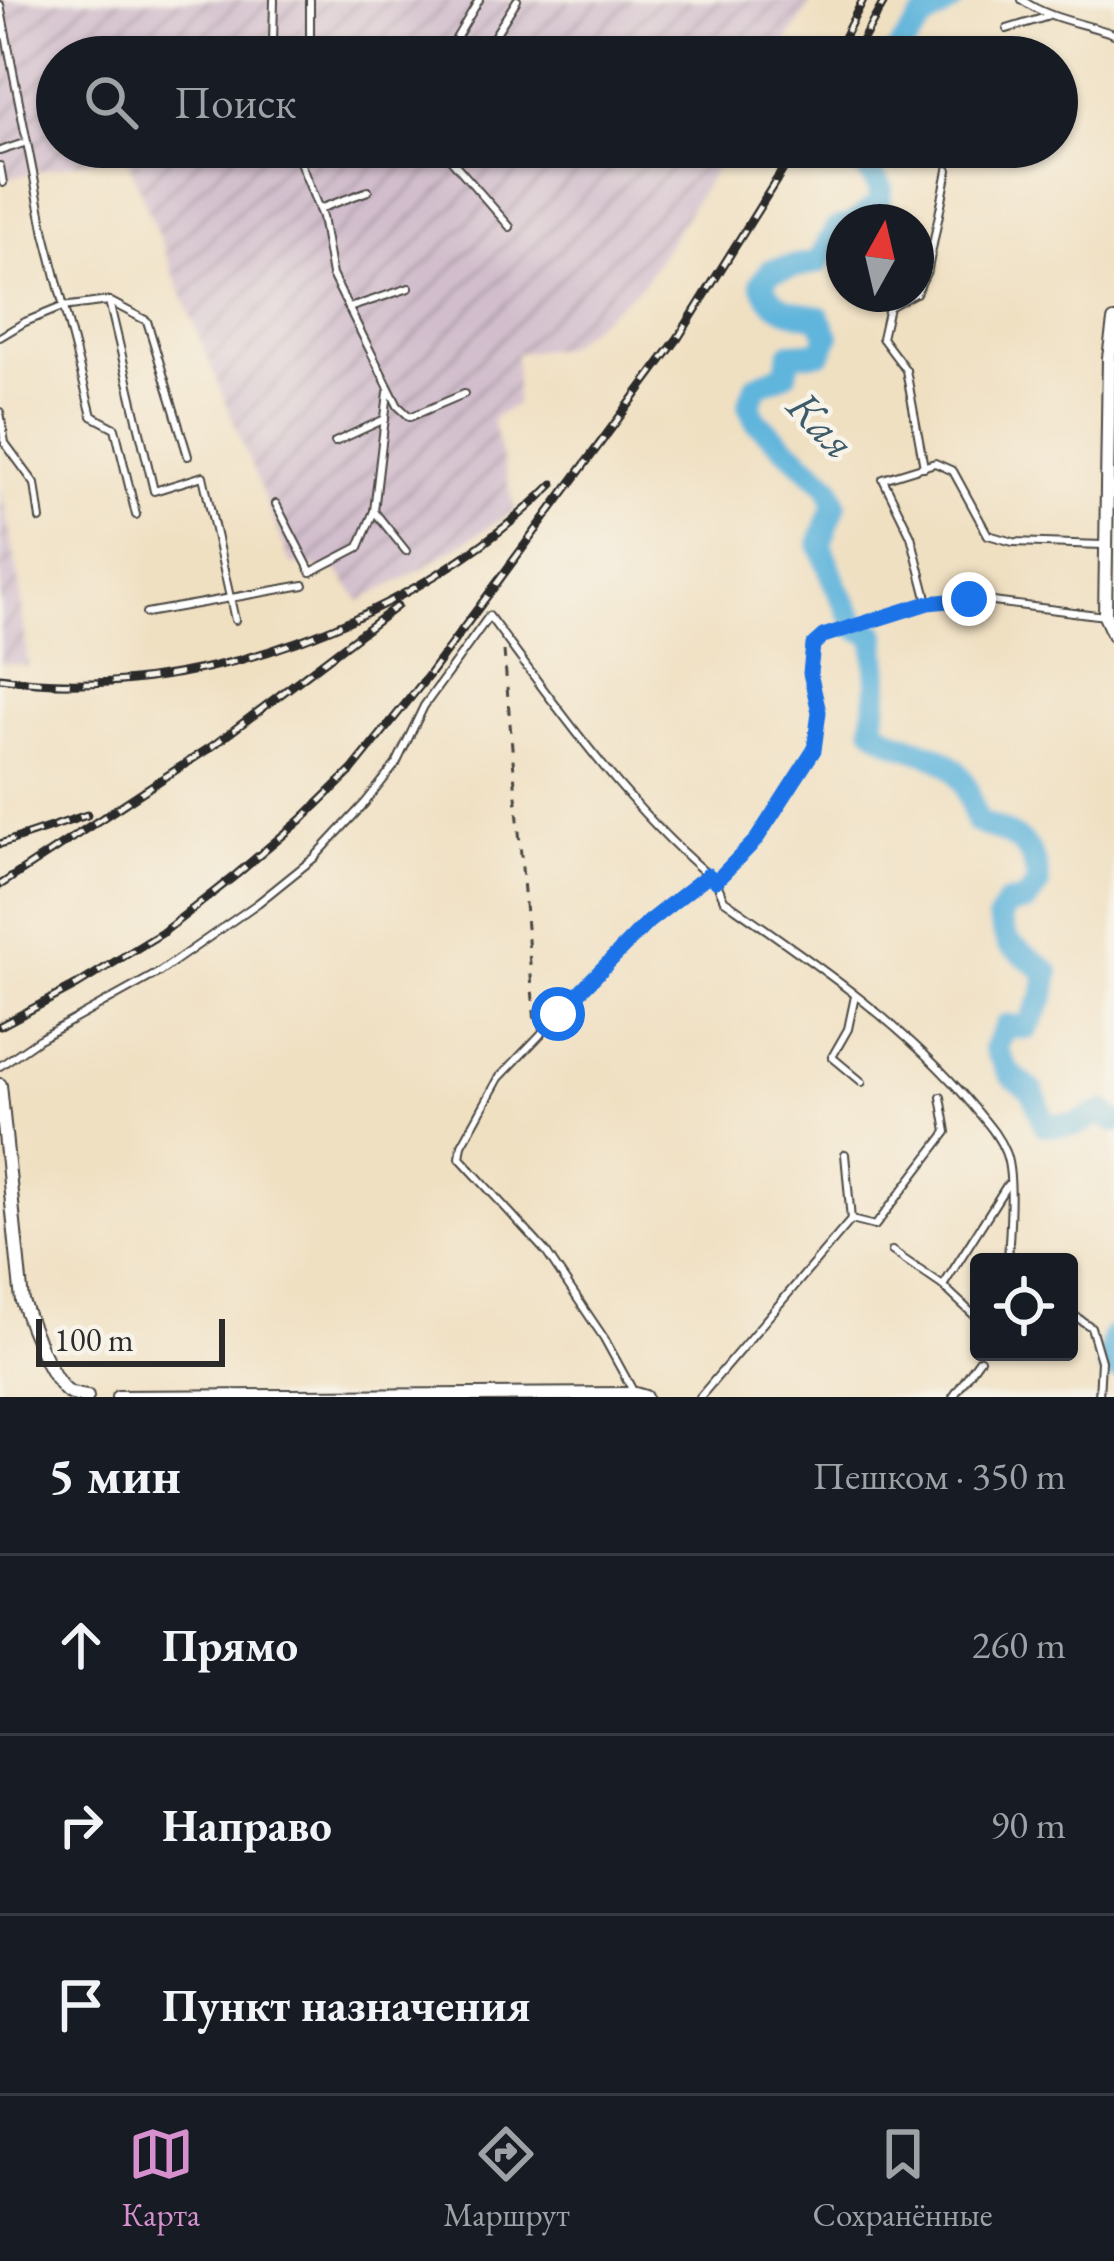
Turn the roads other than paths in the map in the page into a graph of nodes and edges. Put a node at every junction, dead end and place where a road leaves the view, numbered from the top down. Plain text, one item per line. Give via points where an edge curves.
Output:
1 (274, 0) edge
2 (310, 0) edge
3 (479, 0) edge
4 (517, 0) edge
5 (1022, 0) edge
6 (0, 5) edge
7 (1049, 16) junction
8 (2, 21) edge
9 (1007, 29) dead end
10 (1114, 34) edge
11 (273, 36) edge
12 (310, 36) edge
13 (458, 36) edge
14 (494, 36) edge
15 (27, 142) junction
16 (0, 151) edge
17 (0, 166) edge
18 (302, 168) edge
19 (458, 168) edge
20 (948, 170) dead end
21 (3, 183) dead end
22 (368, 191) dead end
23 (319, 209) junction
24 (510, 227) dead end
25 (934, 239) edge
26 (409, 288) dead end
27 (110, 301) junction
28 (62, 307) junction
29 (349, 308) junction
30 (888, 312) edge
31 (1114, 321) edge
32 (0, 338) edge
33 (389, 387) junction
34 (464, 394) dead end
35 (0, 412) edge
36 (385, 419) junction
37 (335, 442) dead end
38 (188, 456) dead end
39 (924, 467) junction
40 (276, 504) dead end
41 (374, 511) junction
42 (136, 515) dead end
43 (40, 519) dead end
44 (1106, 545) junction
45 (406, 551) dead end
46 (304, 585) dead end
47 (230, 598) junction
48 (928, 603) junction
49 (146, 613) dead end
50 (235, 620) dead end
51 (1110, 625) edge
52 (712, 878) junction
53 (855, 996) junction
54 (0, 1066) edge
55 (862, 1082) dead end
56 (0, 1084) edge
57 (941, 1097) dead end
58 (845, 1154) dead end
59 (1009, 1182) junction
60 (851, 1220) junction
61 (892, 1251) dead end
62 (1007, 1253) edge
63 (943, 1286) junction
64 (970, 1311) edge
65 (1078, 1318) edge
66 (979, 1361) edge
67 (295, 1396) edge
68 (467, 1396) edge
69 (545, 1396) edge
70 (640, 1396) edge
71 (87, 1397) edge
72 (118, 1397) edge
73 (700, 1397) edge
74 (953, 1397) edge
75 (1099, 1397) edge

1 - 11 lane
2 - 12 lane
3 - 13 lane
4 - 14 lane
5 - 7 lane
6 - 8 lane
7 - 9 lane
7 - 10 lane
8 - 15 lane
15 - 16 lane
15 - 28 lane
17 - 21 lane
18 - 23 lane
19 - 24 lane
20 - 25 lane
22 - 23 lane
23 - 29 lane via 332,274
26 - 29 lane
27 - 28 lane
27 - 38 lane via 147,321
27 - 47 lane via 154,491 203,476
28 - 32 lane
28 - 42 lane via 92,416 115,428
29 - 33 lane
30 - 39 lane via 882,338 906,370
31 - 44 street
33 - 34 lane via 410,417
33 - 36 lane
35 - 43 lane via 4,443 35,484
36 - 37 lane
36 - 41 lane
39 - 44 lane via 953,471 988,535
39 - 48 lane via 883,478
40 - 41 lane via 311,572 358,548
41 - 45 lane
44 - 51 street
46 - 47 lane
47 - 49 lane
47 - 50 lane
48 - 51 lane via 969,599
48 - 52 lane via 813,645 814,750 756,840
52 - 53 lane via 724,900
52 - 54 lane via 616,780 489,616 424,706 395,764 314,858 158,973
52 - 70 lane via 648,922 499,1078 460,1158 546,1252
53 - 55 lane via 832,1057
53 - 59 lane via 952,1081 998,1136
56 - 71 street via 22,1301 62,1386
57 - 60 lane via 947,1132 875,1226
58 - 60 lane
59 - 62 lane
59 - 63 lane
60 - 73 lane
61 - 63 lane
63 - 64 lane
65 - 75 lane via 1091,1327 1101,1361
66 - 74 lane
67 - 68 street
67 - 72 street
68 - 69 street
69 - 70 street

